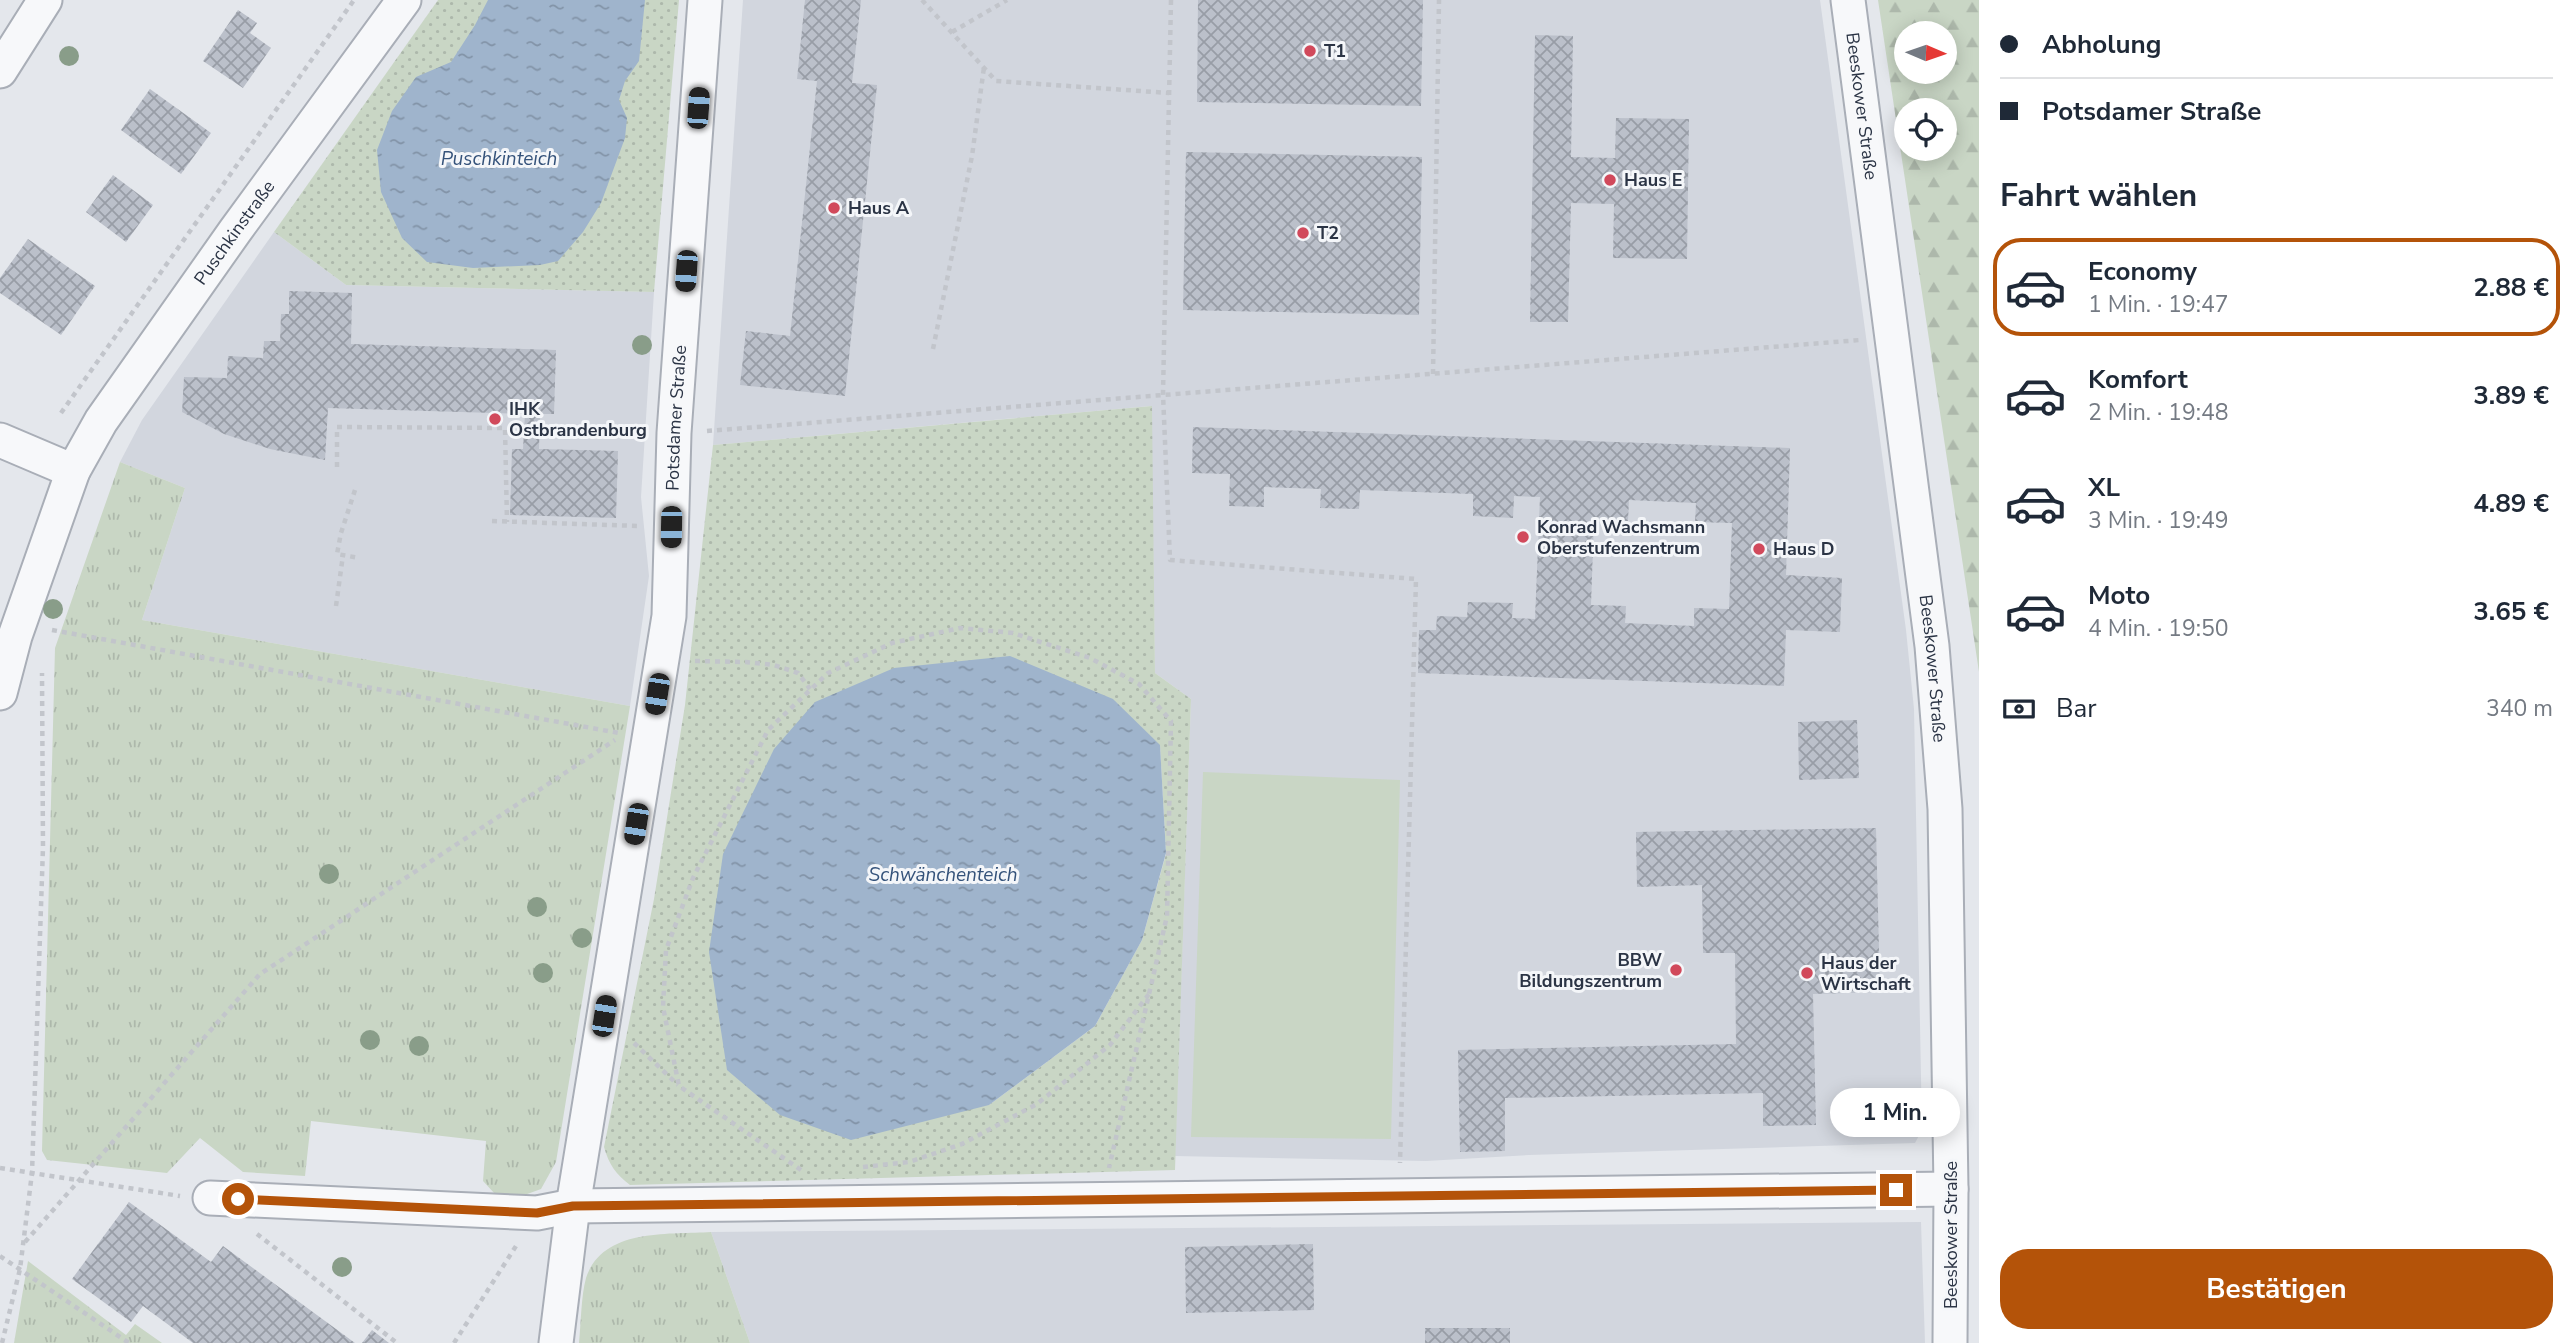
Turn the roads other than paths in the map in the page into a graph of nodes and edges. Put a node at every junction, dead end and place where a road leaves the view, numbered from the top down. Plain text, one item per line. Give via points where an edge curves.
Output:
1 (45, 0) edge
2 (404, 0) edge
3 (705, 0) edge
4 (1848, 0) edge
5 (0, 71) edge
6 (0, 440) edge
7 (73, 471) junction
8 (0, 693) edge
9 (1951, 1189) junction
10 (210, 1198) road end
11 (573, 1206) junction
12 (556, 1343) edge
13 (1950, 1343) edge

1 - 5 street
2 - 7 street, Puschkinstraße via 108,410
3 - 11 street, Potsdamer Straße via 674,433 669,616
4 - 9 street, Beeskower Straße via 1932,646 1945,809
6 - 7 street
7 - 8 street, Puschkinstraße via 15,636
9 - 11 street
9 - 13 street, Beeskower Straße
10 - 11 street via 537,1213
11 - 12 street, Potsdamer Straße

